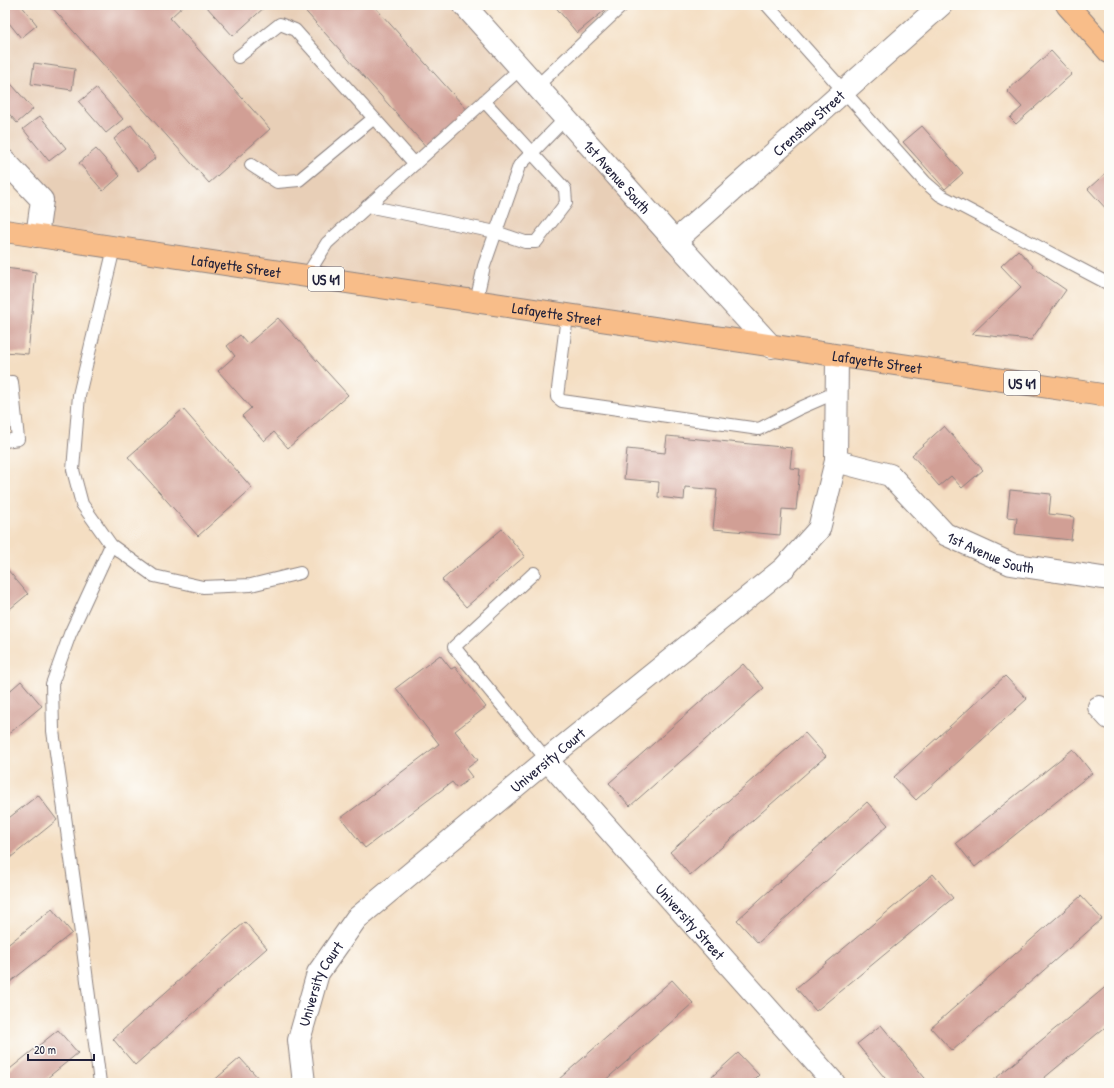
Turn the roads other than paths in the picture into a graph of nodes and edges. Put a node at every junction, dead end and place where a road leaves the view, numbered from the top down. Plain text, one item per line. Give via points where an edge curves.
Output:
1 (464, 5) edge
2 (623, 5) edge
3 (767, 5) edge
4 (941, 5) edge
5 (1067, 5) edge
6 (1109, 52) edge
7 (238, 57) dead end
8 (521, 68) junction
9 (537, 86) junction
10 (843, 92) junction
11 (484, 101) junction
12 (374, 118) junction
13 (565, 118) junction
14 (531, 153) junction
15 (5, 161) edge
16 (415, 164) junction
17 (251, 165) dead end
18 (367, 206) junction
19 (5, 231) edge
20 (496, 232) junction
21 (37, 236) junction
22 (675, 241) junction
23 (114, 248) junction
24 (306, 276) junction
25 (1109, 284) edge
26 (476, 302) junction
27 (567, 316) junction
28 (772, 347) junction
29 (837, 357) junction
30 (5, 383) edge
31 (837, 392) junction
32 (1109, 396) edge
33 (5, 441) edge
34 (836, 461) junction
35 (110, 545) junction
36 (300, 573) dead end
37 (534, 574) dead end
38 (1109, 579) edge
39 (547, 760) junction
40 (100, 1083) edge
41 (304, 1083) edge
42 (834, 1083) edge

1 - 8 street, 1st Avenue South
2 - 9 lane
3 - 10 lane
4 - 10 street, Crenshaw Street
5 - 6 main road
7 - 12 lane via 280,24 295,30
8 - 9 street, 1st Avenue South
8 - 11 lane
9 - 13 street, 1st Avenue South
10 - 22 street, Crenshaw Street
10 - 25 lane via 925,182 940,195
11 - 14 lane
11 - 16 lane
12 - 16 lane
12 - 17 lane via 299,180 277,182
13 - 14 lane
13 - 22 street, 1st Avenue South
14 - 20 lane via 519,166
14 - 20 lane via 565,189 566,203 536,242 525,242
15 - 21 street via 42,200
16 - 18 lane
18 - 20 lane
18 - 24 lane via 327,243
19 - 21 main road, Lafayette Street / US 41
20 - 26 lane via 484,266
21 - 23 main road, Lafayette Street / US 41
22 - 28 street, 1st Avenue South
23 - 24 main road, Lafayette Street / US 41
23 - 35 lane via 79,395 73,470 82,504
24 - 26 main road, Lafayette Street / US 41
26 - 27 main road, Lafayette Street / US 41
27 - 28 main road, Lafayette Street / US 41
27 - 31 lane via 557,397 562,401 759,429
28 - 29 main road, Lafayette Street / US 41
29 - 31 street
29 - 32 main road, Lafayette Street / US 41
30 - 33 lane via 12,382 18,439
31 - 34 street
34 - 38 street, 1st Avenue South via 890,475 945,534 1011,564
34 - 39 street, University Court via 819,529 784,568
35 - 36 lane via 154,576 203,587 251,585
35 - 40 lane via 70,634 52,684 53,731
37 - 39 lane via 454,647
39 - 41 street, University Court via 356,919 318,973 299,1040
39 - 42 street, University Street

